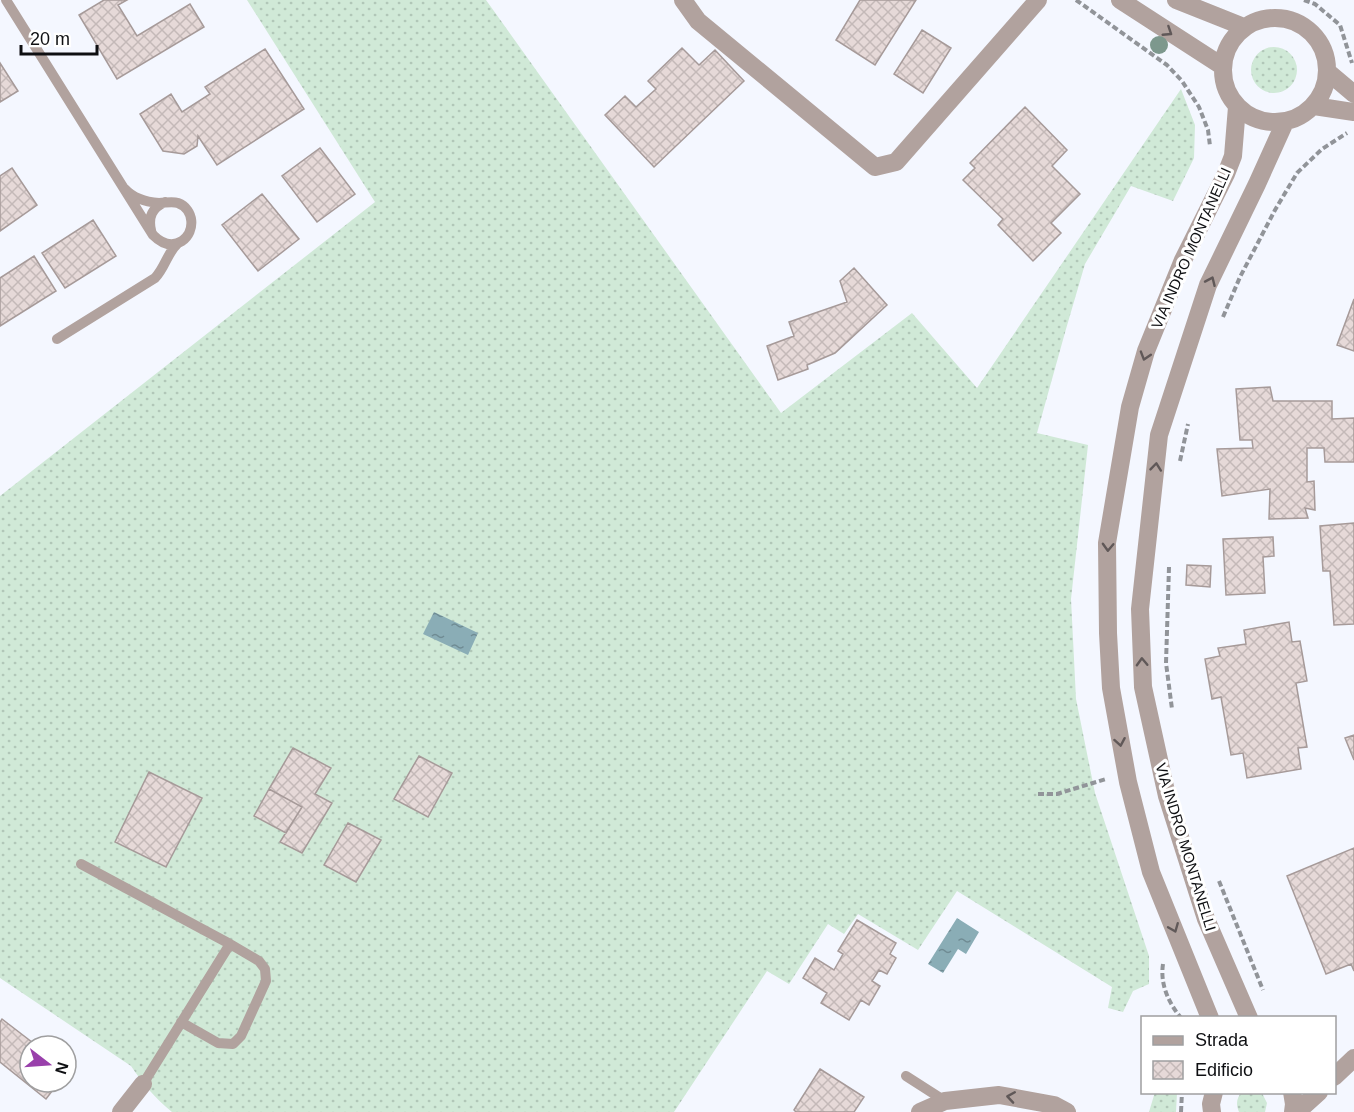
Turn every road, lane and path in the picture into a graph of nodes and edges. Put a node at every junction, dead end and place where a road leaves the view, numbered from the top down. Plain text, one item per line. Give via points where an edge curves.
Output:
1 (6, 0) edge
2 (683, 0) edge
3 (1038, 0) edge
4 (1120, 0) edge
5 (1176, 0) edge
6 (1304, 0) edge
7 (1244, 27) junction
8 (1222, 66) junction
9 (1354, 66) edge
10 (1328, 72) junction
11 (1354, 94) edge
12 (1314, 106) junction
13 (1237, 107) junction
14 (1352, 118) edge
15 (1285, 122) junction
16 (125, 189) junction
17 (165, 202) junction
18 (155, 237) junction
19 (179, 243) junction
20 (162, 267) junction
21 (1221, 321) dead end
22 (57, 339) dead end
23 (1189, 420) dead end
24 (1180, 463) dead end
25 (1169, 563) dead end
26 (1174, 719) dead end
27 (1106, 779) dead end
28 (1038, 794) dead end
29 (81, 864) dead end
30 (1217, 875) dead end
31 (230, 944) junction
32 (1264, 992) dead end
33 (1210, 1016) edge
34 (1249, 1016) edge
35 (181, 1022) junction
36 (1354, 1058) edge
37 (906, 1076) dead end
38 (1336, 1076) edge
39 (143, 1084) joint
40 (1182, 1094) edge
41 (1214, 1094) edge
42 (1292, 1094) edge
43 (1316, 1094) edge
44 (945, 1101) junction
45 (121, 1112) edge
46 (920, 1112) edge
47 (1067, 1112) edge
48 (1181, 1112) edge
49 (1212, 1112) edge
50 (1295, 1112) edge

1 - 16 lane
2 - 3 street via 698,21 874,167 896,162
4 -> 8 street
5 - 7 street
6 - 9 path via 1340,25
7 - 8 street via 1233,38
7 - 10 street via 1275,17 1300,24 1318,40
8 - 13 street via 1228,95
10 - 11 street
10 - 12 street via 1326,85
12 - 14 street
12 - 15 street
13 - 15 street via 1268,123
13 -> 33 street, VIA INDRO MONTANELLI via 1233,156 1183,260 1146,351 1130,407 1107,543 1111,688 1128,782 1151,872
14 - 21 path via 1346,134 1322,149 1297,173 1240,277
34 -> 15 street, VIA INDRO MONTANELLI via 1206,920 1167,796 1143,687 1140,609 1159,435 1208,285
16 - 17 lane via 140,199
16 - 18 lane
17 - 18 lane via 151,215 149,222
17 - 19 lane via 178,203 189,212 190,233
18 - 19 lane via 164,244
18 - 20 lane via 163,254
19 - 20 lane
20 - 22 lane via 150,281
23 - 24 path
25 - 26 path via 1166,663
27 - 28 path via 1057,795
29 - 31 lane
30 - 32 path
31 - 35 lane
31 - 35 lane via 259,961 265,969 266,981 241,1036 233,1044 218,1043
35 - 39 lane
36 - 38 street
37 - 44 lane
39 - 45 street
40 - 48 path
41 - 49 street
42 - 50 street
43 - 50 street
44 - 46 street
47 -> 44 street via 1054,1105 999,1095

